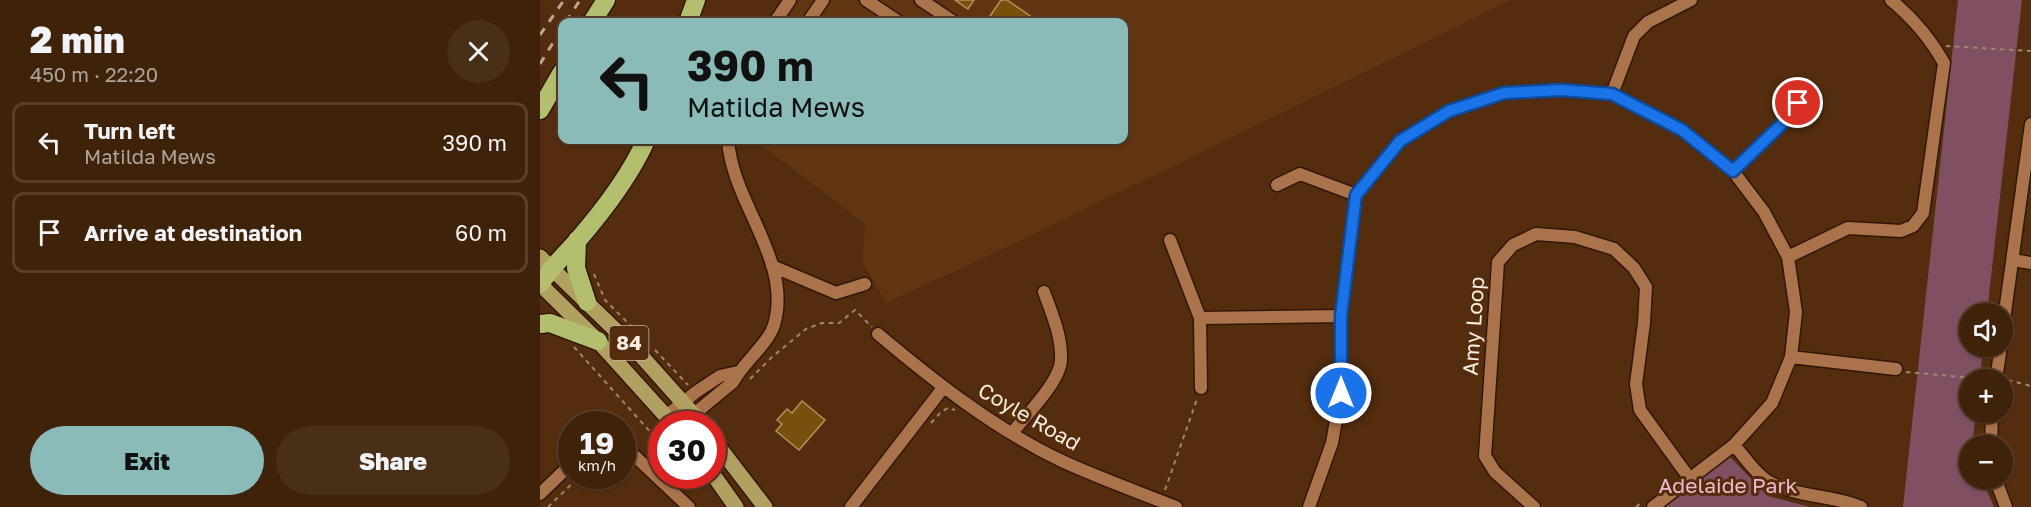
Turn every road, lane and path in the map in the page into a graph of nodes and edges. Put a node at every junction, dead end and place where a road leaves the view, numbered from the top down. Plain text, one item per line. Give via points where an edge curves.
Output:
1 (606, 0) edge
2 (696, 0) edge
3 (790, 0) edge
4 (823, 0) edge
5 (866, 0) edge
6 (921, 0) edge
7 (1691, 0) edge
8 (1891, 0) edge
9 (595, 18) edge
10 (689, 18) edge
11 (778, 18) edge
12 (811, 18) edge
13 (893, 18) edge
14 (944, 18) edge
15 (1934, 45) junction
16 (2031, 51) edge
17 (558, 79) edge
18 (1612, 94) junction
19 (1798, 103) dead end
20 (540, 110) edge
21 (2031, 124) edge
22 (644, 144) edge
23 (729, 144) edge
24 (1733, 171) junction
25 (1277, 185) dead end
26 (1356, 195) junction
27 (577, 240) junction
28 (1170, 240) dead end
29 (1788, 257) junction
30 (2013, 260) junction
31 (546, 262) edge
32 (2031, 263) edge
33 (772, 266) junction
34 (588, 268) dead end
35 (540, 284) edge
36 (865, 284) dead end
37 (1044, 292) dead end
38 (586, 302) junction
39 (2007, 303) edge
40 (1341, 316) junction
41 (1200, 318) junction
42 (540, 324) edge
43 (878, 334) joint
44 (640, 335) dead end
45 (568, 340) dead end
46 (598, 341) junction
47 (655, 351) dead end
48 (1791, 357) junction
49 (1896, 369) joint
50 (738, 372) junction
51 (1959, 377) edge
52 (749, 379) dead end
53 (2013, 380) edge
54 (687, 383) dead end
55 (2031, 386) edge
56 (944, 388) junction
57 (1201, 388) joint
58 (683, 402) junction
59 (662, 411) edge
60 (676, 411) edge
61 (687, 411) edge
62 (703, 411) edge
63 (960, 412) dead end
64 (930, 425) dead end
65 (648, 429) edge
66 (1012, 433) junction
67 (1734, 445) junction
68 (726, 456) edge
69 (636, 457) edge
70 (558, 477) edge
71 (1690, 479) junction
72 (567, 489) edge
73 (723, 489) edge
74 (1999, 489) edge
75 (540, 494) edge
76 (1162, 501) junction
77 (1649, 503) edge
78 (548, 507) edge
79 (689, 507) edge
80 (736, 507) edge
81 (765, 507) edge
82 (851, 507) edge
83 (1176, 507) edge
84 (1309, 507) edge
85 (1534, 507) edge
86 (1636, 507) edge
87 (1861, 507) edge
88 (2006, 507) edge

1 - 9 highway
2 - 10 highway
3 - 11 street
4 - 12 street
5 - 13 street
6 - 14 street
7 - 18 street via 1648,22 1634,36
8 - 15 street via 1910,15
15 - 16 path
15 - 29 street via 1944,63 1923,213 1913,226 1901,231 1848,228
17 - 20 highway
18 - 24 street via 1682,130
18 - 26 street via 1562,90 1504,93 1449,111 1400,141
19 - 24 street
21 - 30 street
22 - 27 highway via 629,173
23 - 33 street via 734,174
24 - 29 street via 1764,212
25 - 26 street via 1300,174
26 - 40 street
27 - 31 highway
27 - 38 highway via 576,268
28 - 41 street
29 - 48 street via 1796,312
30 - 32 street
30 - 39 street
31 - 35 highway
31 - 38 main road, 84
33 - 36 street via 836,293
33 - 50 street via 778,303 773,328
34 - 44 path via 605,300
35 - 46 main road, 84
37 - 66 street via 1058,331 1061,362 1047,390
38 - 58 main road, 84
40 - 41 street
40 - 84 street via 1341,393 1332,443
41 - 57 street
42 - 46 highway via 550,323
43 - 52 path via 855,310 839,323 822,323 806,329
43 - 56 street, Coyle Road
45 - 65 path
46 - 59 main road, 84
47 - 54 path
48 - 49 street
48 - 67 street via 1772,403
49 - 51 path
50 - 58 street via 720,375
50 - 62 street via 733,382
53 - 55 path
56 - 66 street, Coyle Road
56 - 82 street
57 - 76 path
58 - 60 street
58 - 61 main road, 84
63 - 64 path via 948,408
66 - 76 street, Coyle Road via 1062,461
67 - 71 street
67 - 87 street via 1764,479 1787,491
68 - 81 main road
69 - 79 street
70 - 75 street
71 - 77 street
71 - 85 street, Amy Loop via 1640,410 1636,384 1646,288 1634,268 1614,249 1575,237 1536,234 1513,245 1498,262 1485,456 1495,472
72 - 78 path
73 - 80 main road
74 - 88 street
76 - 83 street, Coyle Road
77 - 86 path

